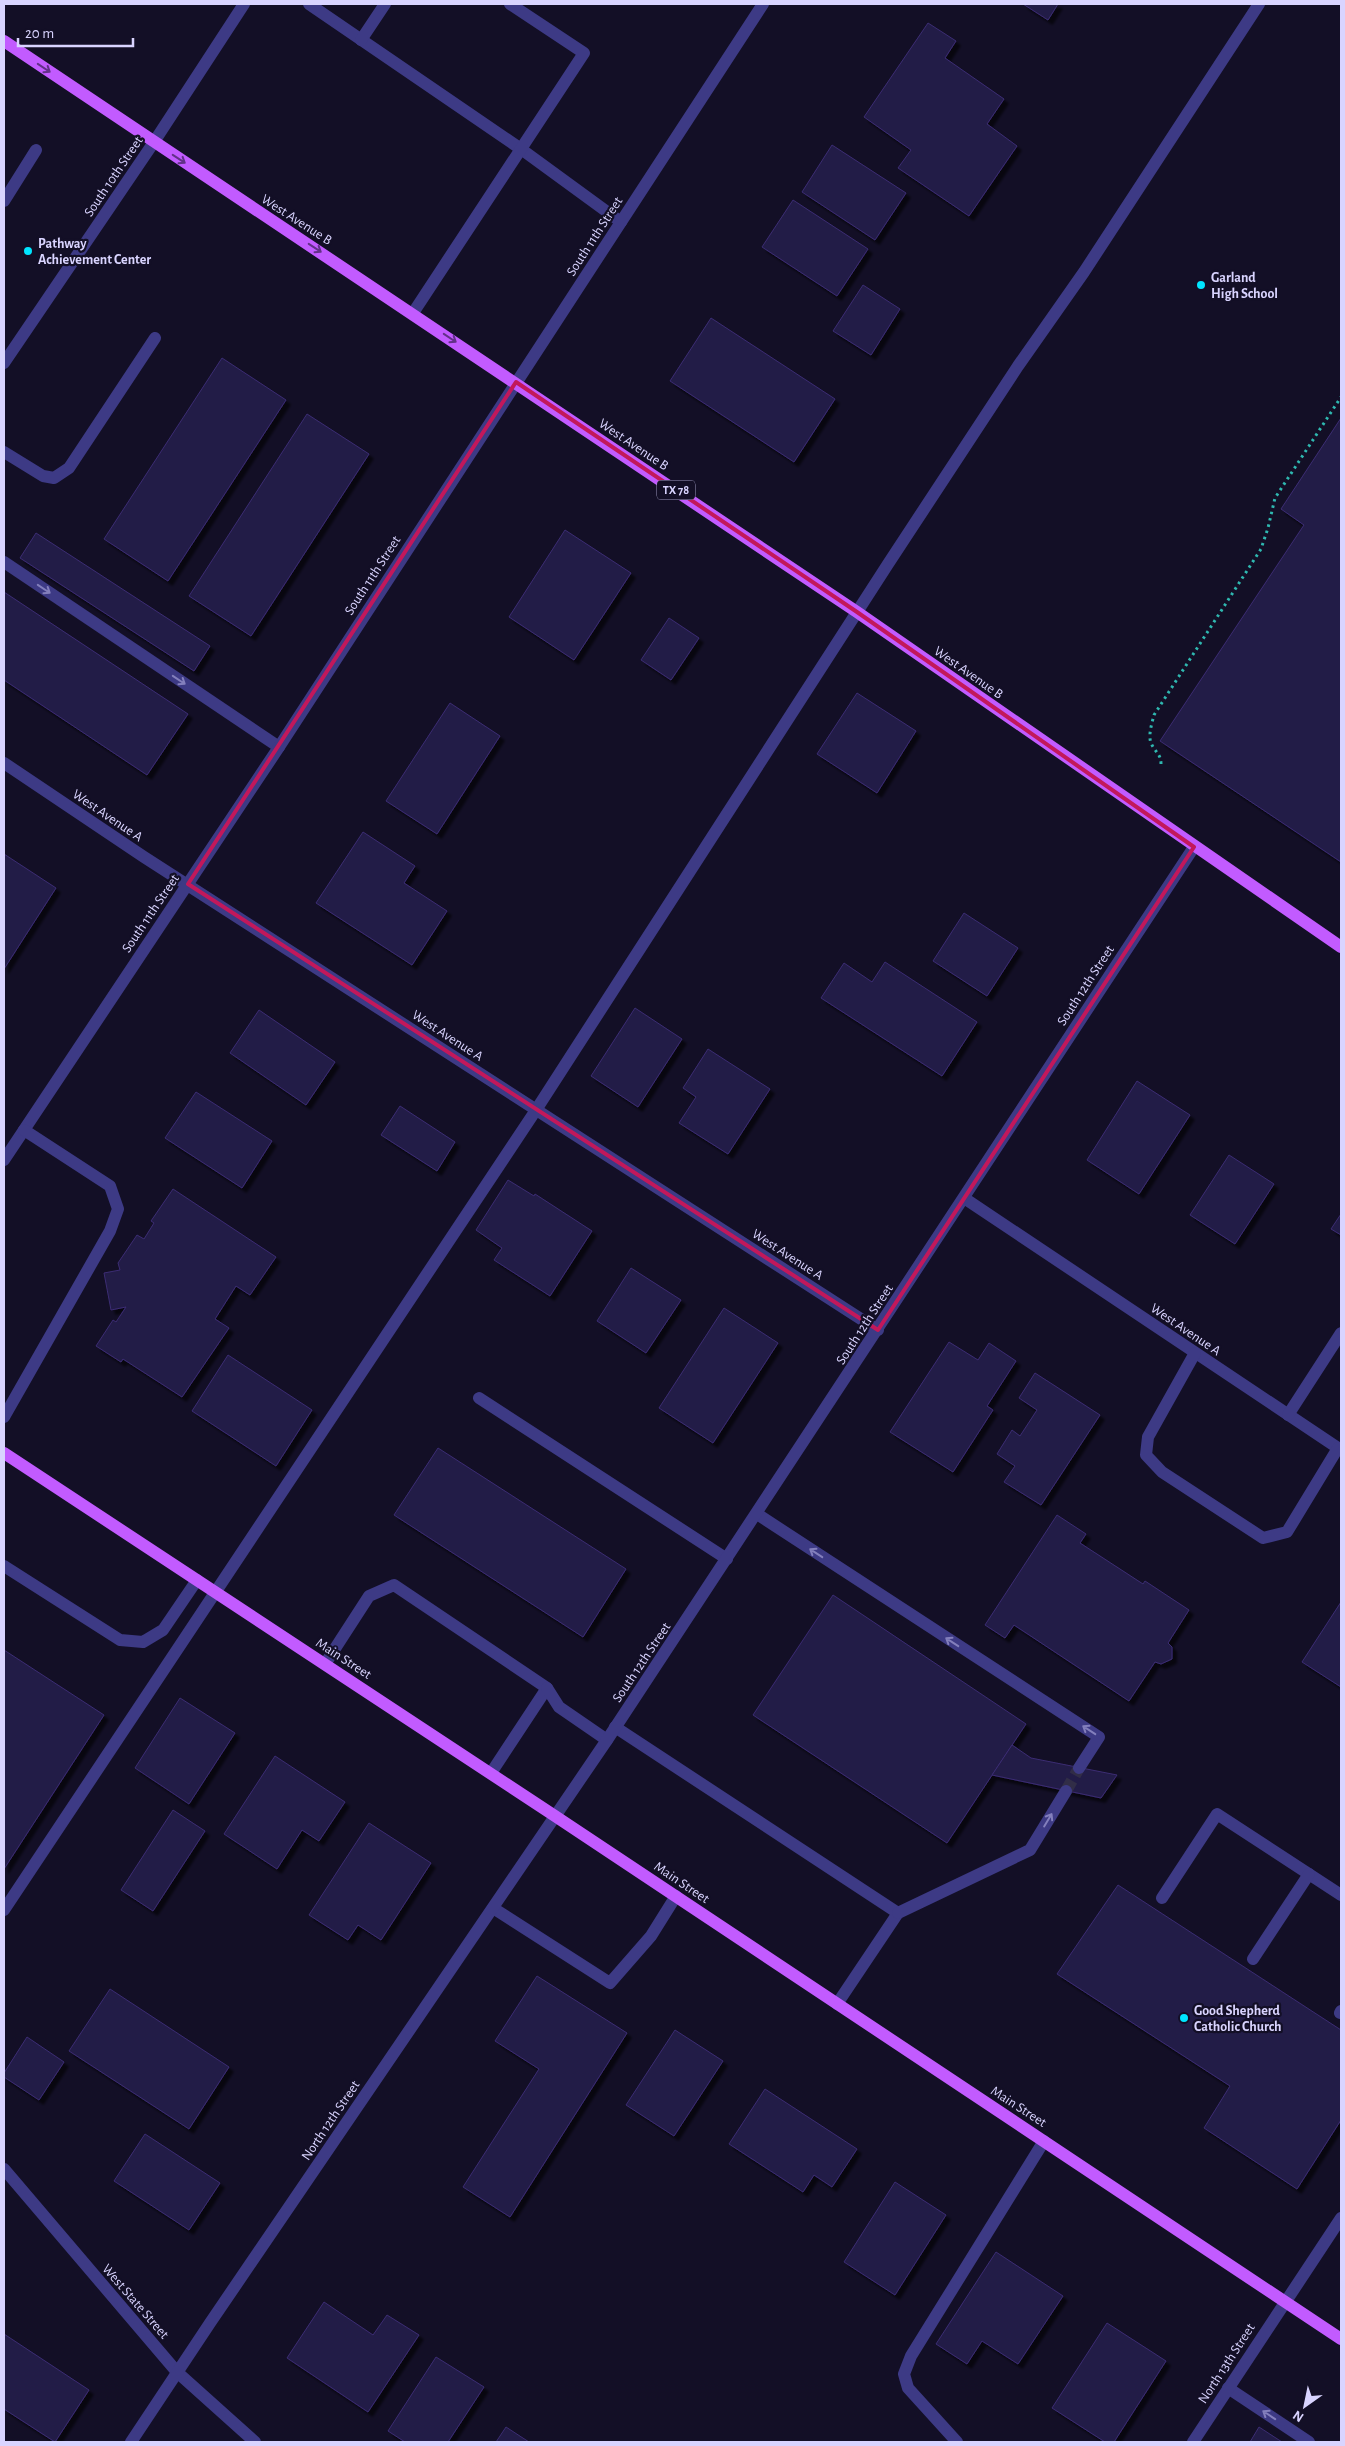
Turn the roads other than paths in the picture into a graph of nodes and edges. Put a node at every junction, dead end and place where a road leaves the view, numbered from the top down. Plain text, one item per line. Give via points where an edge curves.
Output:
1 (244, 4) edge
2 (309, 4) edge
3 (385, 4) edge
4 (510, 4) edge
5 (763, 4) edge
6 (1259, 4) edge
7 (361, 40) junction
8 (4, 41) edge
9 (154, 142) junction
10 (521, 149) junction
11 (36, 150) dead end
12 (4, 201) edge
13 (621, 222) junction
14 (413, 313) junction
15 (155, 338) dead end
16 (4, 363) edge
17 (516, 382) junction
18 (4, 452) edge
19 (4, 562) edge
20 (857, 612) junction
21 (279, 747) junction
22 (4, 763) edge
23 (1194, 847) junction
24 (188, 884) junction
25 (1341, 947) edge
26 (536, 1110) junction
27 (24, 1130) junction
28 (4, 1160) edge
29 (964, 1198) junction
30 (878, 1330) junction
31 (1341, 1333) edge
32 (1194, 1353) junction
33 (479, 1398) dead end
34 (1288, 1415) junction
35 (4, 1416) edge
36 (1340, 1449) edge
37 (4, 1452) edge
38 (757, 1514) junction
39 (727, 1559) junction
40 (4, 1566) edge
41 (197, 1580) junction
42 (216, 1593) junction
43 (325, 1664) junction
44 (547, 1688) junction
45 (615, 1727) junction
46 (607, 1740) junction
47 (1079, 1768) tunnel mouth
48 (491, 1773) junction
49 (1066, 1791) tunnel mouth
50 (555, 1816) junction
51 (1309, 1874) junction
52 (1341, 1895) edge
53 (676, 1896) junction
54 (1162, 1898) dead end
55 (493, 1908) junction
56 (4, 1910) edge
57 (898, 1913) junction
58 (1253, 1958) dead end
59 (838, 2004) junction
60 (1044, 2141) junction
61 (4, 2169) edge
62 (1341, 2218) edge
63 (1285, 2301) junction
64 (1341, 2339) edge
65 (177, 2372) junction
66 (1228, 2388) junction
67 (131, 2442) edge
68 (254, 2442) edge
69 (957, 2442) edge
70 (1193, 2442) edge
71 (1309, 2442) edge

1 - 9 street, South 10th Street
2 - 7 street
3 - 7 street
4 - 10 street via 584,53
5 - 13 street, South 11th Street
6 - 20 street
7 - 10 street
8 -> 9 main road, West Avenue B / TX 78
9 -> 14 main road, West Avenue B / TX 78
9 - 16 street, South 10th Street
10 - 13 street
10 - 14 street
11 - 12 street
13 - 17 street, South 11th Street
14 -> 17 main road, West Avenue B / TX 78
15 - 18 street via 69,468 54,478 42,476
17 - 20 main road, West Avenue B / TX 78
17 - 21 street, South 11th Street
19 -> 21 street
20 - 23 main road, West Avenue B / TX 78
20 - 26 street
21 - 24 street, South 11th Street
22 - 24 street, West Avenue A
23 - 25 main road, West Avenue B / TX 78
23 - 29 street, South 12th Street
24 - 26 street, West Avenue A
24 - 27 street, South 11th Street
26 - 30 street, West Avenue A
26 - 42 street
27 - 28 street, South 11th Street
27 - 35 street via 110,1186 118,1209 110,1231
29 - 30 street, South 12th Street
29 - 32 street, West Avenue A
30 - 38 street, South 12th Street
31 - 34 street
32 - 34 street, West Avenue A
32 - 36 street via 1148,1437 1146,1455 1162,1472 1263,1538 1287,1532
33 - 39 street
34 - 36 street, West Avenue A
37 - 41 main road, Main Street
38 - 39 street, South 12th Street
47 -> 38 street via 1099,1737
39 - 45 street, South 12th Street
40 - 41 street via 120,1640 143,1642 163,1630
41 - 42 main road, Main Street
42 - 43 main road, Main Street
42 - 56 street
43 - 44 street via 370,1596 394,1586
43 - 48 main road, Main Street
44 - 46 street via 559,1707
44 - 48 street
45 - 46 street, South 12th Street
45 - 57 street
46 - 50 street, South 12th Street
48 - 50 main road, Main Street
57 -> 49 street via 1030,1850
50 - 53 main road, Main Street
50 - 55 street, North 12th Street
51 - 52 street
51 - 54 street via 1217,1814
51 - 58 street
53 - 55 street via 651,1936 610,1983
53 - 59 main road, Main Street
55 - 65 street, North 12th Street
57 - 59 street
59 - 60 main road, Main Street
60 - 63 main road, Main Street
60 - 69 street via 911,2356 904,2374 908,2388
61 - 65 street, West State Street
62 - 63 street, North 13th Street
63 - 64 main road, Main Street
63 - 66 street, North 13th Street
65 - 67 street, North 12th Street
65 - 68 street, West State Street
66 - 70 street, North 13th Street
71 -> 66 street

